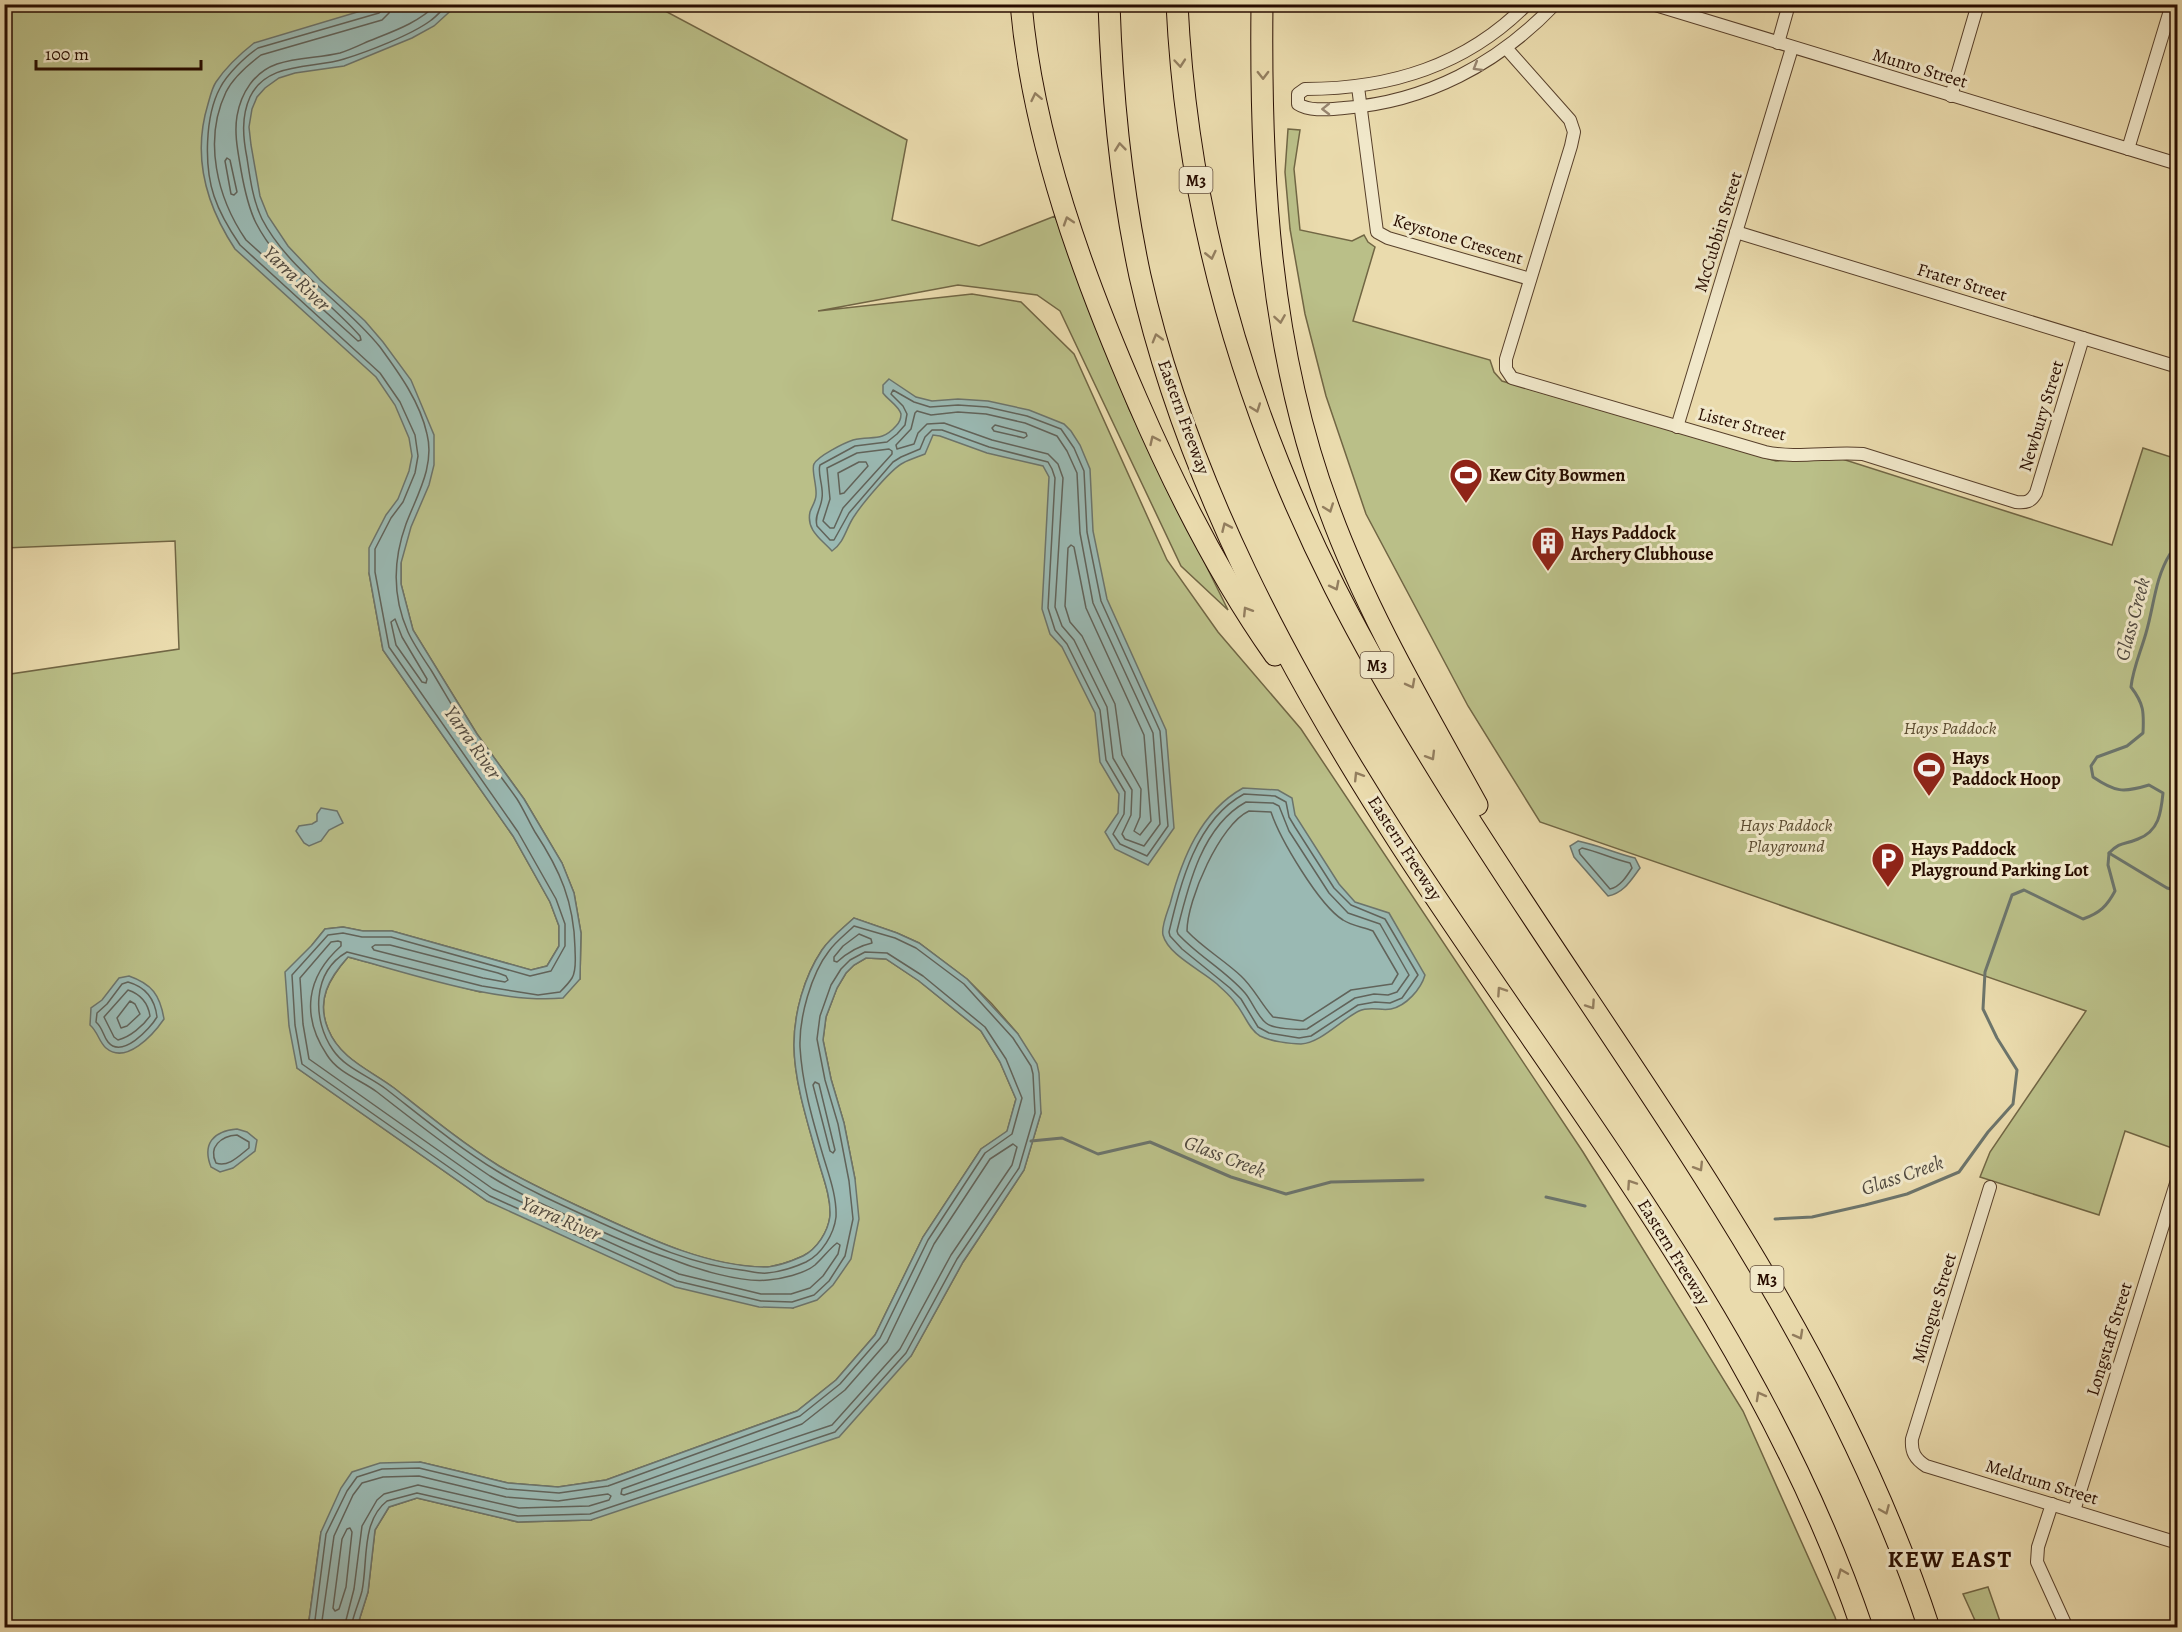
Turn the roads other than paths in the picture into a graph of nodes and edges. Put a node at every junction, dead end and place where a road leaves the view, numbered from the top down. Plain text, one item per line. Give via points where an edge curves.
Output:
1 (1012, 4) edge
2 (1021, 4) edge
3 (1109, 4) edge
4 (1177, 4) edge
5 (1527, 4) edge
6 (1555, 4) edge
7 (1652, 4) edge
8 (1789, 4) edge
9 (1978, 4) edge
10 (2172, 4) edge
11 (1262, 11) edge
12 (1024, 37) junction
13 (1778, 43) junction
14 (1792, 48) junction
15 (1507, 49) junction
16 (1358, 87) junction
17 (1951, 96) junction
18 (1361, 107) junction
19 (2128, 149) junction
20 (2178, 164) edge
21 (1736, 232) junction
22 (1530, 279) junction
23 (2083, 338) junction
24 (2178, 366) edge
25 (1517, 380) joint
26 (1677, 427) junction
27 (2029, 502) joint
28 (1340, 746) junction
29 (1559, 956) junction
30 (2178, 1177) edge
31 (1990, 1187) dead end
32 (1912, 1439) joint
33 (2052, 1504) junction
34 (2074, 1511) junction
35 (2178, 1543) edge
36 (1862, 1628) edge
37 (1929, 1628) edge
38 (2067, 1628) edge

1 - 12 highway
2 - 12 highway
28 -> 3 highway, Eastern Freeway via 1303,683 1239,556 1167,373 1140,275 1125,185 1111,63
4 -> 29 highway, M3 via 1187,121 1208,240 1238,352 1277,462 1335,588 1372,655 1440,772
5 - 16 street via 1500,29 1454,57 1404,77
6 - 15 street
7 - 13 street, Munro Street
8 - 13 street
9 - 17 street
10 - 19 street
11 -> 29 highway via 1271,262 1292,384 1314,466 1343,546 1384,632
28 -> 12 highway via 1269,647 1227,579 1151,433 1113,346 1067,217
13 - 14 street, Munro Street
14 - 17 street, Munro Street
14 - 21 street, McCubbin Street
15 -> 18 street via 1441,86
15 - 22 street, Keystone Crescent via 1570,120 1574,132
16 - 18 street, Keystone Crescent
18 -> 16 street via 1306,108 1297,99 1305,89
17 - 19 street, Munro Street
18 - 22 street, Keystone Crescent via 1377,232
19 - 20 street, Munro Street
21 - 23 street, Frater Street
21 - 26 street, McCubbin Street
22 - 25 street, Keystone Crescent via 1506,359 1508,374
23 - 24 street, Frater Street
23 - 27 street, Newbury Street via 2036,493
25 - 26 street, Lister Street
26 - 27 street, Lister Street via 1775,454 1863,454 2016,502
36 -> 28 highway, Eastern Freeway via 1805,1486 1726,1335 1675,1250 1401,844
29 -> 37 highway, M3 via 1695,1162 1794,1326 1872,1481
30 - 34 street, Longstaff Street
31 - 32 street, Minogue Street
32 - 33 street, Meldrum Street via 1913,1453 1926,1466
33 - 34 street, Meldrum Street
33 - 38 street via 2037,1562
34 - 35 street, Meldrum Street

